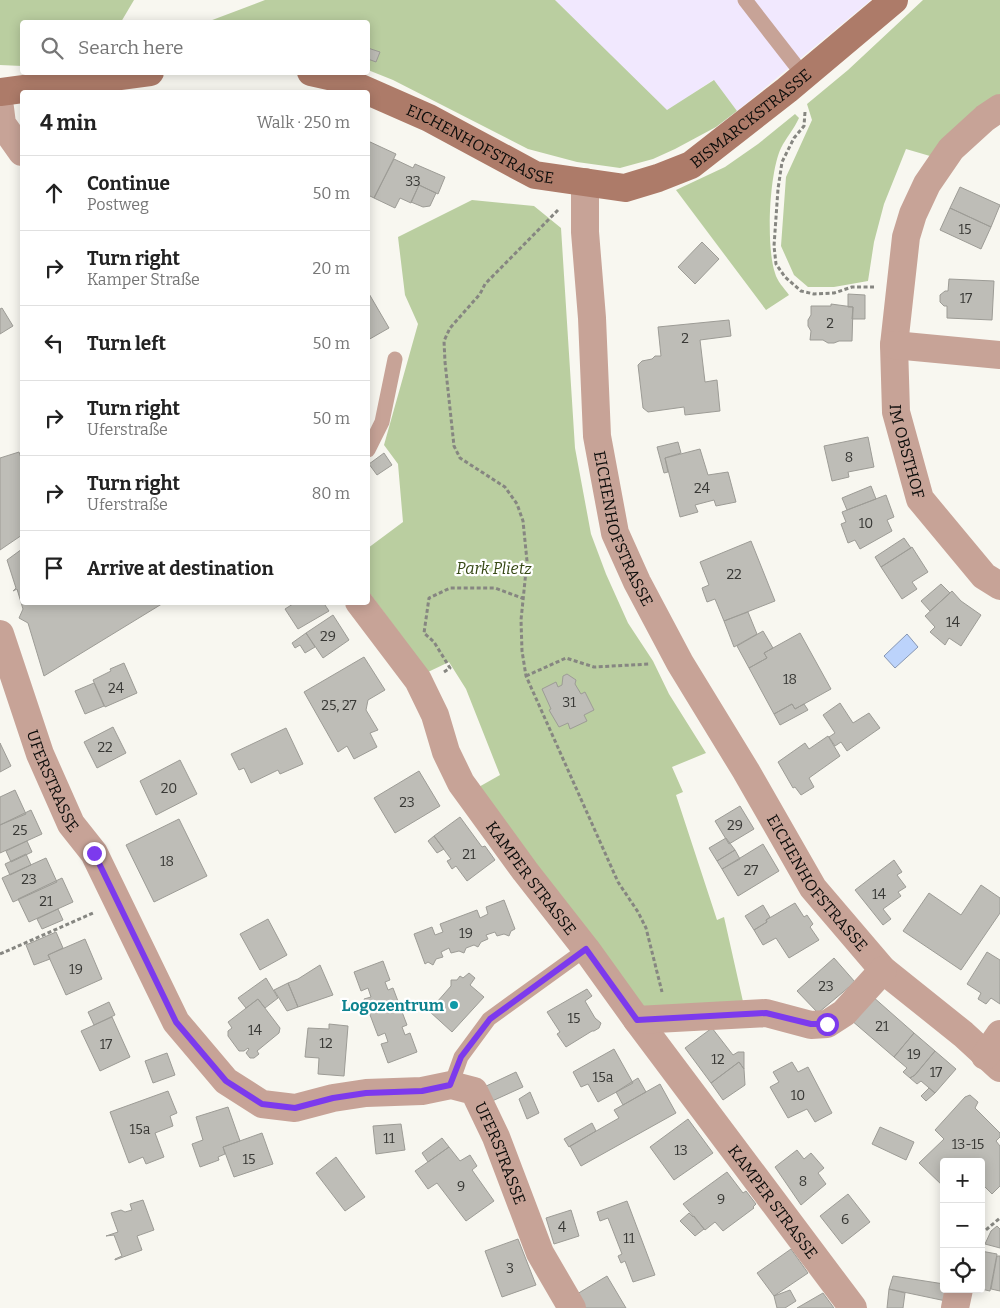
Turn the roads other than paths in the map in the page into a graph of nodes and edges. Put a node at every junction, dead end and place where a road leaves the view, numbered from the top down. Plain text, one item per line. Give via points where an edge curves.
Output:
1 (745, 0) edge
2 (894, 0) edge
3 (128, 75) edge
4 (324, 75) edge
5 (795, 83) junction
6 (365, 90) edge
7 (0, 92) edge
8 (370, 92) edge
9 (0, 108) edge
10 (1000, 108) edge
11 (20, 149) edge
12 (585, 182) junction
13 (894, 345) junction
14 (1000, 355) edge
15 (395, 359) dead end
16 (370, 446) edge
17 (1000, 586) edge
18 (361, 605) edge
19 (0, 634) edge
20 (586, 949) junction
21 (883, 970) junction
22 (637, 1020) junction
23 (995, 1053) edge
24 (450, 1085) junction
25 (958, 1293) edge
26 (572, 1308) edge
27 (853, 1308) edge
28 (955, 1308) edge

1 - 5 lane
2 - 5 street, BISMARCKSTRASSE
3 - 7 street
4 - 6 street, EICHENHOFSTRASSE
5 - 12 street, BISMARCKSTRASSE via 690,165 625,188
8 - 12 street, EICHENHOFSTRASSE via 429,118 536,175
9 - 11 street via 2,124
10 - 13 street, IM OBSTHOF via 950,149 927,184 913,214 906,237
12 - 21 street, EICHENHOFSTRASSE via 597,436 616,533 637,582 680,663 813,888
13 - 14 street
13 - 17 street, IM OBSTHOF via 896,412 920,499 984,576
15 - 16 lane via 382,422
18 - 20 street, KAMPER STRASSE via 418,680 461,783
19 - 24 street, UFERSTRASSE via 40,754 71,824 94,853 176,1022 226,1081 262,1104 295,1108 366,1093 422,1091
20 - 22 street, KAMPER STRASSE
20 - 24 lane via 490,1019 461,1057
21 - 22 street via 844,1013 827,1024 811,1024 766,1013
21 - 23 street, EICHENHOFSTRASSE via 963,1034
22 - 27 street, KAMPER STRASSE
24 - 26 street, UFERSTRASSE via 474,1091 496,1137 540,1253
25 - 28 street

